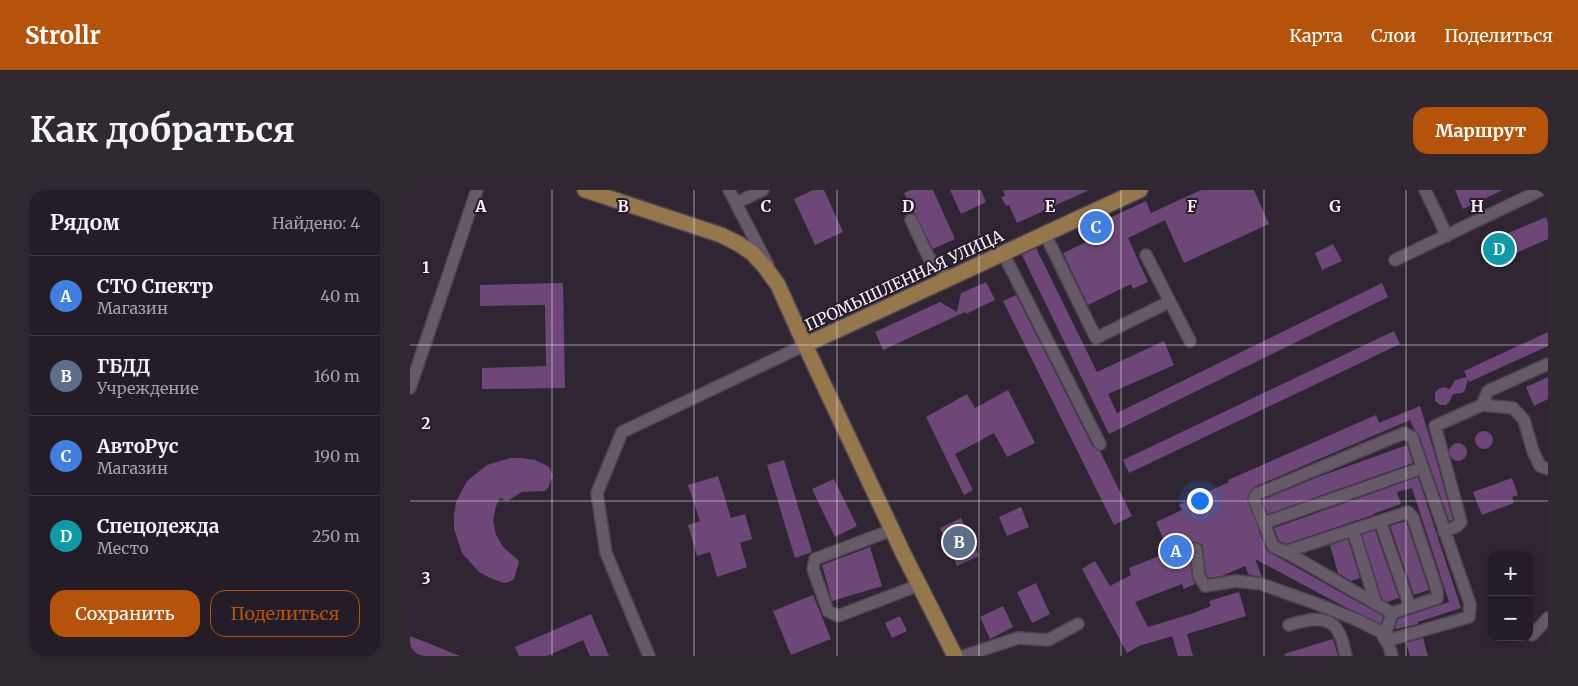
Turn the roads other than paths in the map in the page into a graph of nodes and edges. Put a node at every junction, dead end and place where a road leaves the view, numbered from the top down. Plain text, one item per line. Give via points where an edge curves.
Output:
1 (477, 190) edge
2 (585, 190) edge
3 (729, 190) edge
4 (763, 190) edge
5 (1140, 190) edge
6 (1425, 190) edge
7 (1541, 190) edge
8 (736, 203) junction
9 (911, 220) dead end
10 (750, 228) junction
11 (1045, 234) junction
12 (721, 235) junction
13 (1447, 236) junction
14 (1003, 253) junction
15 (1146, 255) dead end
16 (1395, 260) dead end
17 (947, 279) junction
18 (778, 285) junction
19 (1169, 302) junction
20 (1190, 341) dead end
21 (805, 345) junction
22 (1548, 364) edge
23 (410, 388) edge
24 (1482, 405) junction
25 (1100, 444) dead end
26 (1422, 468) junction
27 (1548, 469) edge
28 (1380, 521) junction
29 (1264, 523) junction
30 (892, 530) junction
31 (1352, 530) junction
32 (1444, 532) junction
33 (1196, 549) dead end
34 (1285, 552) junction
35 (919, 585) junction
36 (1376, 604) junction
37 (1410, 607) junction
38 (1392, 613) junction
39 (1548, 618) edge
40 (1078, 624) dead end
41 (1290, 625) dead end
42 (1533, 634) edge
43 (1385, 640) junction
44 (649, 656) edge
45 (956, 656) edge
46 (964, 656) edge
47 (1346, 656) edge
48 (1392, 656) edge

1 - 23 street
2 - 12 main road
3 - 8 street
4 - 8 street
5 - 11 main road, ПРОМЫШЛЕННАЯ УЛИЦА
6 - 13 street
7 - 13 street
8 - 10 street
9 - 17 street via 929,258
10 - 12 street via 732,236
10 - 18 street
11 - 14 main road, ПРОМЫШЛЕННАЯ УЛИЦА
11 - 19 street via 1096,338
12 - 18 main road via 752,253
13 - 16 street
14 - 17 main road, ПРОМЫШЛЕННАЯ УЛИЦА
14 - 25 street
15 - 19 street
17 - 21 main road, ПРОМЫШЛЕННАЯ УЛИЦА
18 - 21 main road
19 - 20 street
21 - 30 main road, ПРОМЫШЛЕННАЯ УЛИЦА
21 - 44 street via 622,432 597,494 606,553
22 - 24 street via 1488,391
24 - 27 street via 1513,408 1524,420 1540,466
24 - 32 street via 1435,426 1461,522
26 - 29 street
26 - 29 street via 1412,437 1404,433 1257,494 1254,499
26 - 32 street
28 - 31 street
28 - 37 street
28 - 37 street via 1408,512 1413,518 1437,598
29 - 34 street via 1273,546
30 - 35 main road, ПРОМЫШЛЕННАЯ УЛИЦА
30 - 35 street via 815,559 813,569 828,611 838,616
31 - 34 street
31 - 36 street
32 - 43 street via 1470,604 1470,617
33 - 43 street via 1199,576 1205,586 1236,581 1261,584 1356,620 1381,632
34 - 36 street
35 - 45 main road, ПРОМЫШЛЕННАЯ УЛИЦА
36 - 38 street
37 - 38 street
38 - 43 street
39 - 42 street
40 - 46 street via 1048,640 1018,638
41 - 47 street via 1311,619 1327,621 1339,631
43 - 48 street

